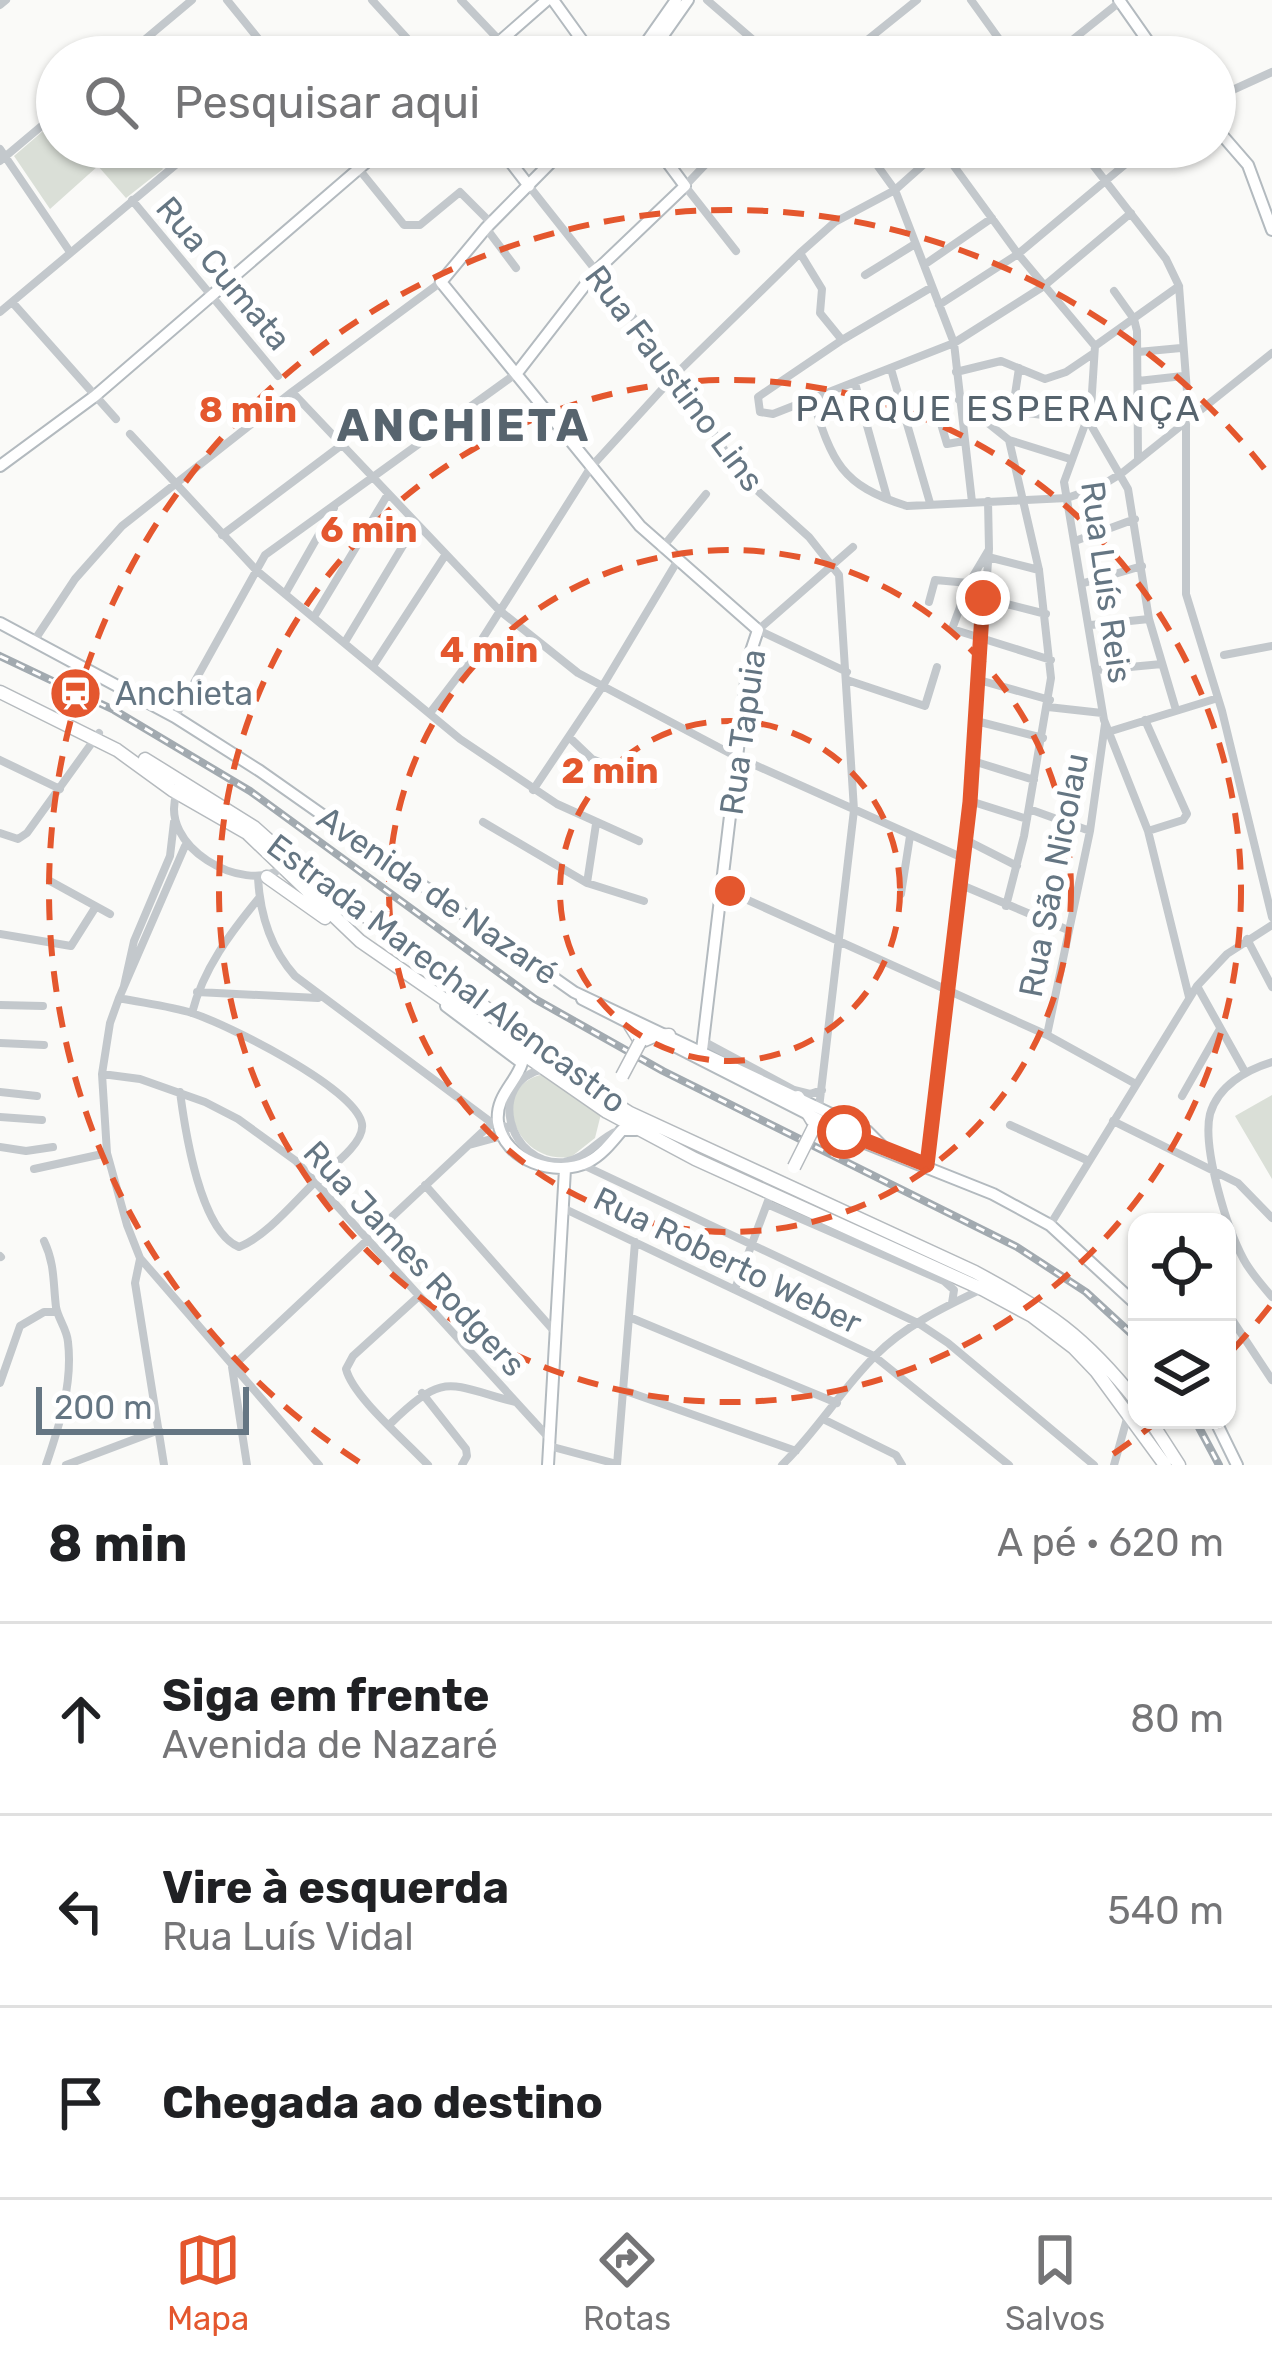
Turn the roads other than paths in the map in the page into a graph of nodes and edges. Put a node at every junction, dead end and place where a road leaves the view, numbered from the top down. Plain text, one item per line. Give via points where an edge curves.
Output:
1 (192, 0) edge
2 (226, 0) edge
3 (372, 0) edge
4 (460, 0) edge
5 (547, 0) edge
6 (676, 0) edge
7 (688, 0) edge
8 (707, 0) edge
9 (917, 0) edge
10 (971, 0) edge
11 (1120, 0) edge
12 (905, 4) edge
13 (149, 36) edge
14 (256, 36) edge
15 (405, 36) edge
16 (495, 36) edge
17 (506, 36) edge
18 (577, 36) edge
19 (651, 36) edge
20 (663, 36) edge
21 (749, 36) edge
22 (871, 36) edge
23 (997, 36) edge
24 (1077, 36) edge
25 (1145, 36) edge
26 (1272, 72) edge
27 (1236, 88) edge
28 (36, 129) edge
29 (1236, 151) edge
30 (2, 156) edge
31 (171, 168) edge
32 (360, 168) edge
33 (515, 168) edge
34 (546, 168) edge
35 (672, 168) edge
36 (702, 168) edge
37 (879, 168) edge
38 (919, 168) edge
39 (956, 168) edge
40 (1095, 168) edge
41 (1119, 168) edge
42 (358, 170) junction
43 (1104, 180) junction
44 (529, 186) junction
45 (685, 186) junction
46 (895, 190) junction
47 (132, 200) junction
48 (1131, 213) junction
49 (992, 218) junction
50 (489, 225) junction
51 (1272, 230) edge
52 (915, 244) junction
53 (736, 251) dead end
54 (70, 252) junction
55 (800, 253) junction
56 (1018, 254) junction
57 (924, 265) junction
58 (516, 268) dead end
59 (596, 271) junction
60 (865, 275) dead end
61 (441, 282) junction
62 (932, 286) junction
63 (1044, 286) junction
64 (1179, 286) junction
65 (1114, 292) dead end
66 (210, 297) junction
67 (12, 302) junction
68 (939, 305) junction
69 (0, 312) edge
70 (1134, 319) junction
71 (842, 340) junction
72 (954, 343) junction
73 (1181, 348) junction
74 (1095, 349) junction
75 (1138, 352) junction
76 (1272, 353) edge
77 (1019, 368) junction
78 (891, 370) junction
79 (956, 372) junction
80 (517, 373) junction
81 (677, 373) junction
82 (278, 376) dead end
83 (1183, 376) junction
84 (1138, 381) junction
85 (855, 383) junction
86 (292, 392) junction
87 (95, 396) junction
88 (812, 398) junction
89 (958, 399) junction
90 (1091, 408) junction
91 (939, 417) dead end
92 (116, 419) dead end
93 (1088, 420) junction
94 (1188, 421) junction
95 (130, 434) dead end
96 (1009, 440) junction
97 (964, 441) junction
98 (343, 445) junction
99 (1070, 459) junction
100 (1138, 460) junction
101 (0, 466) edge
102 (591, 467) junction
103 (1122, 473) junction
104 (372, 476) junction
105 (174, 482) junction
106 (388, 494) junction
107 (706, 494) dead end
108 (1067, 498) junction
109 (887, 500) junction
110 (1024, 500) junction
111 (338, 501) junction
112 (972, 502) junction
113 (988, 502) junction
114 (930, 503) junction
115 (1135, 519) junction
116 (416, 524) junction
117 (222, 535) junction
118 (1075, 541) junction
119 (853, 547) dead end
120 (662, 548) junction
121 (988, 553) junction
122 (446, 554) junction
123 (678, 560) junction
124 (833, 562) junction
125 (1142, 566) junction
126 (256, 570) junction
127 (1039, 570) junction
128 (969, 583) junction
129 (1084, 583) junction
130 (285, 594) junction
131 (983, 598) junction
132 (929, 602) dead end
133 (500, 610) junction
134 (1046, 614) junction
135 (314, 617) junction
136 (1149, 619) junction
137 (0, 623) edge
138 (1091, 625) junction
139 (758, 630) junction
140 (980, 638) junction
141 (34, 641) junction
142 (344, 642) junction
143 (1272, 646) edge
144 (1224, 655) dead end
145 (1051, 660) junction
146 (1162, 664) junction
147 (373, 666) junction
148 (937, 667) dead end
149 (1098, 670) junction
150 (847, 676) junction
151 (979, 680) junction
152 (602, 687) junction
153 (0, 688) edge
154 (1218, 698) junction
155 (1049, 703) junction
156 (1176, 710) junction
157 (430, 713) junction
158 (175, 717) junction
159 (1145, 720) junction
160 (976, 721) junction
161 (1105, 723) junction
162 (97, 735) junction
163 (568, 737) junction
164 (1043, 738) junction
165 (737, 757) junction
166 (0, 760) edge
167 (973, 761) junction
168 (1034, 780) junction
169 (656, 784) dead end
170 (60, 789) junction
171 (184, 790) junction
172 (533, 790) junction
173 (970, 802) junction
174 (854, 810) junction
175 (1028, 814) junction
176 (174, 822) junction
177 (483, 822) dead end
178 (596, 824) junction
179 (1090, 831) junction
180 (1148, 831) junction
181 (0, 833) edge
182 (910, 836) junction
183 (966, 840) junction
184 (639, 841) dead end
185 (185, 846) junction
186 (963, 858) junction
187 (1017, 866) junction
188 (283, 868) junction
189 (262, 878) junction
190 (50, 881) dead end
191 (587, 883) junction
192 (958, 884) junction
193 (721, 888) junction
194 (902, 894) dead end
195 (260, 898) junction
196 (644, 902) dead end
197 (1006, 906) junction
198 (94, 908) junction
199 (110, 914) dead end
200 (371, 920) junction
201 (1272, 921) edge
202 (344, 928) junction
203 (1068, 930) junction
204 (0, 934) edge
205 (1247, 939) junction
206 (841, 940) junction
207 (360, 941) junction
208 (406, 948) junction
209 (133, 958) junction
210 (394, 966) junction
211 (1197, 986) junction
212 (946, 987) junction
213 (1272, 987) edge
214 (197, 992) junction
215 (574, 992) junction
216 (122, 993) junction
217 (320, 998) junction
218 (1189, 998) junction
219 (440, 999) junction
220 (0, 1005) edge
221 (43, 1006) dead end
222 (192, 1013) junction
223 (630, 1025) joint
224 (1221, 1028) junction
225 (669, 1035) junction
226 (1047, 1035) junction
227 (645, 1039) junction
228 (0, 1042) edge
229 (44, 1045) dead end
230 (702, 1046) junction
231 (1272, 1062) edge
232 (546, 1069) junction
233 (1245, 1072) junction
234 (101, 1074) junction
235 (1134, 1083) junction
236 (822, 1090) junction
237 (595, 1091) junction
238 (0, 1092) edge
239 (180, 1092) junction
240 (38, 1096) dead end
241 (1181, 1096) dead end
242 (798, 1097) joint
243 (607, 1112) junction
244 (0, 1117) edge
245 (815, 1119) junction
246 (42, 1120) dead end
247 (1113, 1121) junction
248 (1010, 1124) dead end
249 (832, 1125) joint
250 (503, 1129) junction
251 (622, 1130) junction
252 (640, 1130) junction
253 (605, 1134) junction
254 (467, 1145) junction
255 (0, 1147) edge
256 (53, 1147) dead end
257 (884, 1148) junction
258 (107, 1153) junction
259 (1088, 1161) junction
260 (565, 1165) junction
261 (583, 1165) junction
262 (927, 1165) junction
263 (34, 1169) dead end
264 (793, 1169) junction
265 (1215, 1174) junction
266 (316, 1180) junction
267 (425, 1185) junction
268 (796, 1191) junction
269 (771, 1192) junction
270 (562, 1207) junction
271 (1272, 1218) edge
272 (1049, 1226) junction
273 (366, 1240) junction
274 (44, 1241) dead end
275 (635, 1242) junction
276 (752, 1244) junction
277 (140, 1258) junction
278 (735, 1289) junction
279 (982, 1289) junction
280 (1128, 1292) edge
281 (419, 1296) junction
282 (1272, 1297) edge
283 (952, 1304) junction
284 (56, 1312) junction
285 (629, 1317) junction
286 (1233, 1321) edge
287 (918, 1323) junction
288 (555, 1333) junction
289 (874, 1356) junction
290 (232, 1366) junction
291 (1272, 1380) edge
292 (0, 1383) edge
293 (623, 1390) junction
294 (422, 1394) junction
295 (517, 1402) junction
296 (837, 1403) junction
297 (1128, 1405) edge
298 (1128, 1406) edge
299 (825, 1420) junction
300 (390, 1424) junction
301 (1128, 1427) edge
302 (1143, 1429) edge
303 (1156, 1429) edge
304 (1219, 1429) edge
305 (159, 1430) junction
306 (1147, 1437) junction
307 (549, 1442) junction
308 (1121, 1447) junction
309 (796, 1451) junction
310 (899, 1460) edge
311 (46, 1465) edge
312 (66, 1465) edge
313 (164, 1465) edge
314 (247, 1465) edge
315 (319, 1465) edge
316 (428, 1465) edge
317 (462, 1465) edge
318 (548, 1465) edge
319 (619, 1465) edge
320 (782, 1465) edge
321 (912, 1465) edge
322 (1009, 1465) edge
323 (1094, 1465) edge
324 (1114, 1465) edge
325 (1165, 1465) edge
326 (1179, 1465) edge
327 (1237, 1465) edge

1 - 13 street
2 - 14 street
3 - 15 street
4 - 16 street
5 - 17 main road
5 - 18 main road
6 - 19 main road
7 - 20 main road
8 - 21 street
9 - 12 street
10 - 23 street
11 - 24 street
11 - 25 main road
12 - 22 street
26 - 27 street
28 - 30 street
29 - 51 main road
30 - 54 street
31 - 47 street
32 - 42 main road
33 - 44 main road, Rua Faustino Lins
34 - 44 main road
35 - 45 main road
36 - 45 street
37 - 46 street
38 - 46 street
39 - 49 street
40 - 43 street
41 - 43 street
42 - 50 street via 402,224 421,224 460,192
42 - 66 main road
43 - 48 street
43 - 56 street
44 - 50 main road
44 - 59 street, Rua Faustino Lins
45 - 53 street
45 - 59 main road
46 - 52 street
46 - 55 street
47 - 54 street
47 - 66 street, Rua Cumata
48 - 63 street
48 - 64 street
49 - 56 street
49 - 57 street
50 - 58 street
50 - 61 main road
52 - 57 street
52 - 60 street
54 - 67 street
55 - 71 street via 822,289 820,313
55 - 81 street
56 - 63 street
56 - 68 street
57 - 62 street
59 - 80 main road
59 - 81 street, Rua Faustino Lins
61 - 80 main road
61 - 86 street
62 - 68 street
62 - 71 street
63 - 72 street
63 - 74 street
64 - 70 street
64 - 73 street
65 - 70 street
66 - 82 street, Rua Cumata
66 - 87 main road
67 - 69 street
67 - 87 street
68 - 72 street
70 - 74 street
70 - 75 street
71 - 88 street via 757,405 769,415
72 - 78 street
72 - 79 street
73 - 75 street
73 - 83 street
74 - 77 street via 1053,378
74 - 90 street, Rua Luís Reis
75 - 84 street
76 - 94 street
77 - 79 street via 1001,361
77 - 90 street via 1020,412 1058,418
78 - 85 street
78 - 114 street
79 - 89 street
80 - 102 main road
80 - 104 street
81 - 102 street
81 - 124 street, Rua Faustino Lins via 740,475
83 - 84 street
83 - 94 street
84 - 100 street
85 - 88 street
85 - 109 street
86 - 98 street, Rua Cumata
86 - 105 street
87 - 92 street
87 - 101 main road
88 - 109 street via 836,464
89 - 96 street
89 - 97 street
90 - 93 street, Rua Luís Reis
91 - 97 street via 947,444
93 - 99 street, Rua Luís Reis
93 - 103 street
94 - 100 street
94 - 154 street via 1186,594
95 - 105 street
96 - 99 street
96 - 110 street
97 - 112 street
98 - 104 street, Rua Cumata
98 - 117 street
99 - 108 street, Rua Luís Reis
100 - 103 street
102 - 120 main road
102 - 133 street
103 - 108 street
103 - 115 street
104 - 106 street, Rua Cumata
104 - 111 street
105 - 117 street
105 - 141 street via 95,554
106 - 116 street, Rua Cumata
106 - 135 street
107 - 120 street
108 - 110 street
108 - 118 street, Rua Luís Reis
109 - 114 street
110 - 113 street
110 - 127 street
111 - 126 street
111 - 130 street
112 - 113 street
112 - 114 street
113 - 121 street
115 - 118 street
115 - 125 street
116 - 122 street, Rua Cumata
116 - 142 street
117 - 126 street
118 - 129 street, Rua Luís Reis
119 - 124 street
120 - 123 main road
121 - 127 street
121 - 128 street
121 - 131 street
122 - 133 street, Rua Cumata
122 - 147 street
123 - 139 main road
123 - 152 street
124 - 139 street
124 - 150 street via 842,586
125 - 129 street
125 - 136 street
126 - 130 street
126 - 158 street
127 - 134 street
128 - 132 street via 935,580
128 - 140 street via 952,629
129 - 138 street, Rua Luís Reis
130 - 135 street
131 - 134 street
131 - 140 street
133 - 152 street, Rua Cumata
133 - 157 street
134 - 145 street
135 - 142 street
136 - 138 street
136 - 146 street
137 - 141 main road, Avenida de Nazaré
138 - 149 street, Rua Luís Reis
139 - 150 street
139 - 165 main road, Rua Tapuia
140 - 145 street
140 - 151 street
141 - 158 main road, Avenida de Nazaré
142 - 147 street
143 - 144 street
145 - 155 street
146 - 149 street
146 - 156 street
147 - 157 street
148 - 150 street via 925,706
149 - 161 street, Rua Luís Reis
150 - 174 street
151 - 155 street
151 - 160 street
152 - 163 street
152 - 165 street, Rua Cumata
153 - 162 main road, Estrada Marechal Alencastro
154 - 156 street
154 - 201 street
155 - 161 street
155 - 164 street
156 - 159 street
157 - 172 street
158 - 215 main road, Avenida de Nazaré
159 - 161 street
159 - 180 street via 1186,814
160 - 164 street
160 - 167 street
161 - 179 street, Rua São Nicolau
161 - 180 street, Rua Luís Reis
162 - 170 street
162 - 171 main road, Estrada Marechal Alencastro
163 - 169 street via 592,759
163 - 172 street
164 - 168 street
165 - 174 street, Rua Cumata
165 - 193 main road, Rua Tapuia
166 - 170 street
167 - 168 street
167 - 173 street
168 - 175 street
170 - 181 street via 22,838
171 - 176 street
171 - 188 main road, Estrada Marechal Alencastro
171 - 200 main road, Estrada Marechal Alencastro via 254,827
172 - 178 street
173 - 175 street
173 - 183 street
174 - 182 street, Rua Cumata
174 - 206 street
175 - 179 street
175 - 187 street
176 - 185 street
176 - 209 street
177 - 191 street
178 - 184 street
178 - 191 street
179 - 203 street, Rua São Nicolau
180 - 218 street, Rua Luís Reis
182 - 186 street, Rua Cumata
182 - 194 street
183 - 186 street
183 - 187 street
185 - 189 street
185 - 209 street
186 - 192 street
187 - 197 street
188 - 189 street
188 - 202 main road, Estrada Marechal Alencastro
189 - 195 street
189 - 202 main road
190 - 198 street
191 - 196 street
192 - 197 street
192 - 212 street
193 - 206 street
193 - 230 main road, Rua Tapuia
195 - 214 street
195 - 217 street via 276,950
197 - 203 street
198 - 199 street
198 - 204 street via 67,946
200 - 207 main road via 375,932
200 - 208 main road, Estrada Marechal Alencastro
201 - 205 street
202 - 207 main road, Estrada Marechal Alencastro
203 - 226 street, Rua São Nicolau
205 - 211 street
205 - 213 street
206 - 212 street
206 - 236 street
207 - 210 main road, Estrada Marechal Alencastro
208 - 210 main road via 394,952
208 - 237 main road, Estrada Marechal Alencastro
209 - 216 street
210 - 219 main road, Estrada Marechal Alencastro
211 - 218 street
211 - 224 street
212 - 226 street
212 - 262 street
214 - 217 street
214 - 222 street
215 - 223 main road
215 - 225 main road, Avenida de Nazaré
216 - 222 street
216 - 234 street
217 - 250 street
218 - 235 street
219 - 232 main road, Estrada Marechal Alencastro
219 - 250 main road, Estrada Marechal Alencastro via 522,1063 502,1094
220 - 221 street
222 - 266 street via 285,1057 358,1116 358,1140
223 - 227 main road
224 - 233 street
224 - 241 street
225 - 227 main road
225 - 230 main road, Avenida de Nazaré
226 - 235 street
227 - 237 main road, bridge via 613,1087
227 - 245 main road
228 - 229 street
230 - 236 street, Avenida de Nazaré via 794,1090
230 - 242 main road, Avenida de Nazaré
231 - 233 street
232 - 243 main road, Estrada Marechal Alencastro
232 - 250 street via 512,1094
233 - 265 street via 1210,1117
234 - 239 street, Rua James Rodgers
234 - 258 street
235 - 247 street
236 - 245 street
237 - 269 main road, Estrada Marechal Alencastro
238 - 240 street
239 - 266 street, Rua James Rodgers via 238,1119
239 - 266 street via 192,1160 230,1243 244,1246
242 - 245 main road
243 - 252 main road, Estrada Marechal Alencastro
243 - 253 street
244 - 246 street
245 - 249 main road
245 - 257 main road via 874,1135
245 - 264 main road, bridge
247 - 259 street
247 - 265 street
248 - 259 street
249 - 257 main road
250 - 254 street
250 - 254 street
250 - 260 main road via 527,1160
251 - 252 main road
251 - 253 street
251 - 261 main road
252 - 269 main road, Estrada Marechal Alencastro
253 - 260 street
254 - 267 street
255 - 256 street
257 - 262 main road
258 - 263 street
258 - 277 street
259 - 272 street
260 - 261 main road
260 - 270 main road
261 - 276 street
262 - 272 main road
264 - 268 main road
264 - 269 main road
265 - 271 street via 1238,1183
265 - 282 street via 1241,1255
266 - 273 street, Rua James Rodgers
267 - 273 street
267 - 288 street
268 - 269 main road, Estrada Marechal Alencastro
268 - 297 main road, Estrada Marechal Alencastro via 1042,1309 1078,1335
269 - 276 street
269 - 279 main road, Estrada Marechal Alencastro
269 - 283 street via 944,1281 954,1290
270 - 275 street, Rua Roberto Weber
270 - 288 main road
272 - 280 main road
273 - 281 street, Rua James Rodgers
273 - 290 street
274 - 284 street
275 - 278 street, Rua Roberto Weber
275 - 285 street
276 - 278 street
276 - 287 street
277 - 290 street
277 - 305 street via 135,1283
278 - 289 street, Rua Roberto Weber
279 - 283 street
279 - 298 main road, Estrada Marechal Alencastro via 1057,1333
281 - 295 street, Rua James Rodgers
281 - 300 street via 346,1369
283 - 287 street
284 - 292 street via 20,1326
284 - 311 street via 69,1361
285 - 293 street
285 - 296 street
286 - 291 street
287 - 289 street
287 - 323 street
288 - 307 main road
289 - 296 street
289 - 322 street, Rua Roberto Weber
290 - 314 street
290 - 315 street
293 - 309 street
293 - 319 street
294 - 295 street via 454,1386
294 - 300 street
294 - 317 street via 466,1449
295 - 307 street, Rua James Rodgers
296 - 299 street
299 - 309 street
299 - 310 street
300 - 316 street
301 - 308 street
302 - 306 main road, Estrada Marechal Alencastro
303 - 326 main road
304 - 327 main road
305 - 312 street
305 - 313 street
306 - 308 street
306 - 325 main road, Estrada Marechal Alencastro
307 - 318 main road
307 - 319 street
308 - 324 street
309 - 320 street
310 - 321 street

